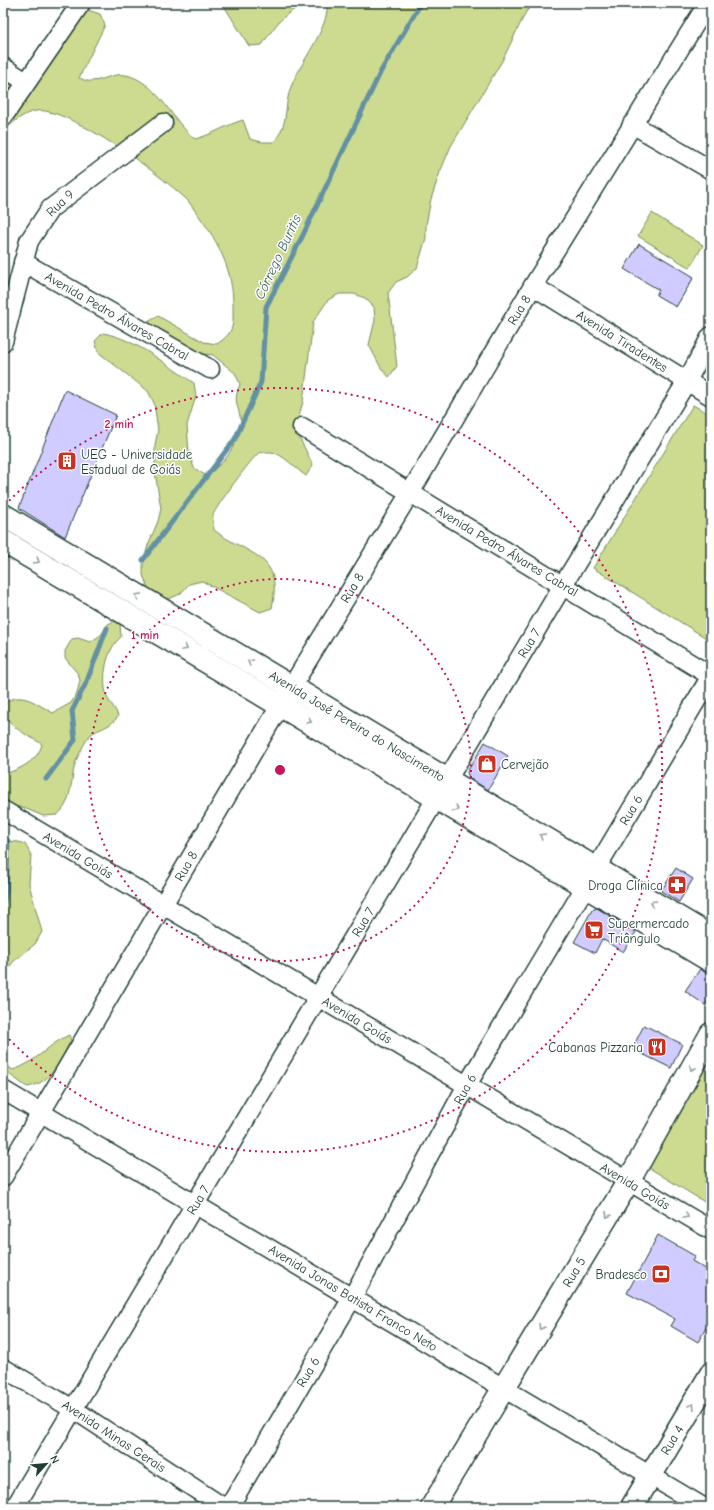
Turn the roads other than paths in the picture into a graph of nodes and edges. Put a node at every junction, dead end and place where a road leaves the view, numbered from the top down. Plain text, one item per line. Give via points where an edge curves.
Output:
1 (81, 3) edge
2 (708, 3) edge
3 (3, 67) edge
4 (26, 82) junction
5 (3, 117) edge
6 (163, 123) dead end
7 (632, 124) junction
8 (711, 170) edge
9 (23, 262) junction
10 (533, 286) junction
11 (711, 336) edge
12 (3, 342) edge
13 (210, 369) dead end
14 (687, 381) junction
15 (711, 396) edge
16 (302, 427) dead end
17 (410, 493) junction
18 (3, 515) edge
19 (3, 541) edge
20 (120, 585) junction
21 (563, 585) junction
22 (110, 604) junction
23 (711, 676) edge
24 (286, 696) junction
25 (442, 789) junction
26 (3, 810) edge
27 (591, 877) junction
28 (163, 905) junction
29 (711, 937) edge
30 (711, 961) edge
31 (318, 997) junction
32 (711, 1034) edge
33 (467, 1085) junction
34 (3, 1090) edge
35 (41, 1112) junction
36 (3, 1177) edge
37 (628, 1182) junction
38 (195, 1204) junction
39 (711, 1230) edge
40 (352, 1298) junction
41 (3, 1368) edge
42 (711, 1374) edge
43 (505, 1388) junction
44 (73, 1409) junction
45 (651, 1476) junction
46 (15, 1507) edge
47 (223, 1507) edge
48 (229, 1507) edge
49 (432, 1507) edge
50 (632, 1507) edge
51 (703, 1507) edge

1 - 4 street
2 - 7 street, Rua 8
3 - 4 street
4 - 5 street
6 - 9 street, Rua 9 via 50,209 29,241
7 - 8 street
7 - 10 street, Rua 8
9 - 12 street, Rua 9
9 - 13 street, Avenida Pedro Álvares Cabral
10 - 14 street, Avenida Tiradentes
10 - 17 street, Rua 8
11 - 14 street, Rua 7
14 - 15 street, Avenida Tiradentes
14 - 21 street, Rua 7
16 - 17 street, Avenida Pedro Álvares Cabral
17 - 21 street, Avenida Pedro Álvares Cabral
17 - 24 street, Rua 8
18 - 20 main road, Avenida José Pereira do Nascimento
19 -> 22 main road, Avenida José Pereira do Nascimento
20 - 22 main road
24 -> 20 main road, Avenida José Pereira do Nascimento
21 - 23 street, Avenida Pedro Álvares Cabral
21 - 25 street, Rua 7
22 -> 24 main road, Avenida José Pereira do Nascimento
23 - 27 street, Rua 6
24 - 25 main road, Avenida José Pereira do Nascimento
24 - 28 street, Rua 8
25 - 27 main road, Avenida José Pereira do Nascimento
25 - 31 street, Rua 7
26 - 28 street, Avenida Goiás
29 -> 27 main road, Avenida José Pereira do Nascimento
27 - 30 main road, Avenida José Pereira do Nascimento
27 - 33 street, Rua 6
28 - 31 street, Avenida Goiás
28 - 35 street, Rua 8
31 - 33 street, Avenida Goiás
31 - 38 street, Rua 7
32 -> 37 main road, Rua 5
33 - 37 street, Avenida Goiás
33 - 40 street, Rua 6
34 - 35 street, Avenida Jonas Batista Franco Neto
35 - 36 street, Rua 8
35 - 38 street, Avenida Jonas Batista Franco Neto
37 -> 39 street, Avenida Goiás
37 -> 43 main road, Rua 5
38 - 40 street, Avenida Jonas Batista Franco Neto
38 - 44 street, Rua 7
40 - 43 street, Avenida Jonas Batista Franco Neto
40 - 48 street, Rua 6
41 - 44 street, Avenida Minas Gerais
45 -> 42 main road, Rua 4
43 - 45 street, Avenida Jonas Batista Franco Neto
43 - 49 main road, Rua 5
44 - 46 street, Rua 7
44 - 47 street, Avenida Minas Gerais
45 - 50 main road, Rua 4
45 - 51 street, Avenida Jonas Batista Franco Neto

